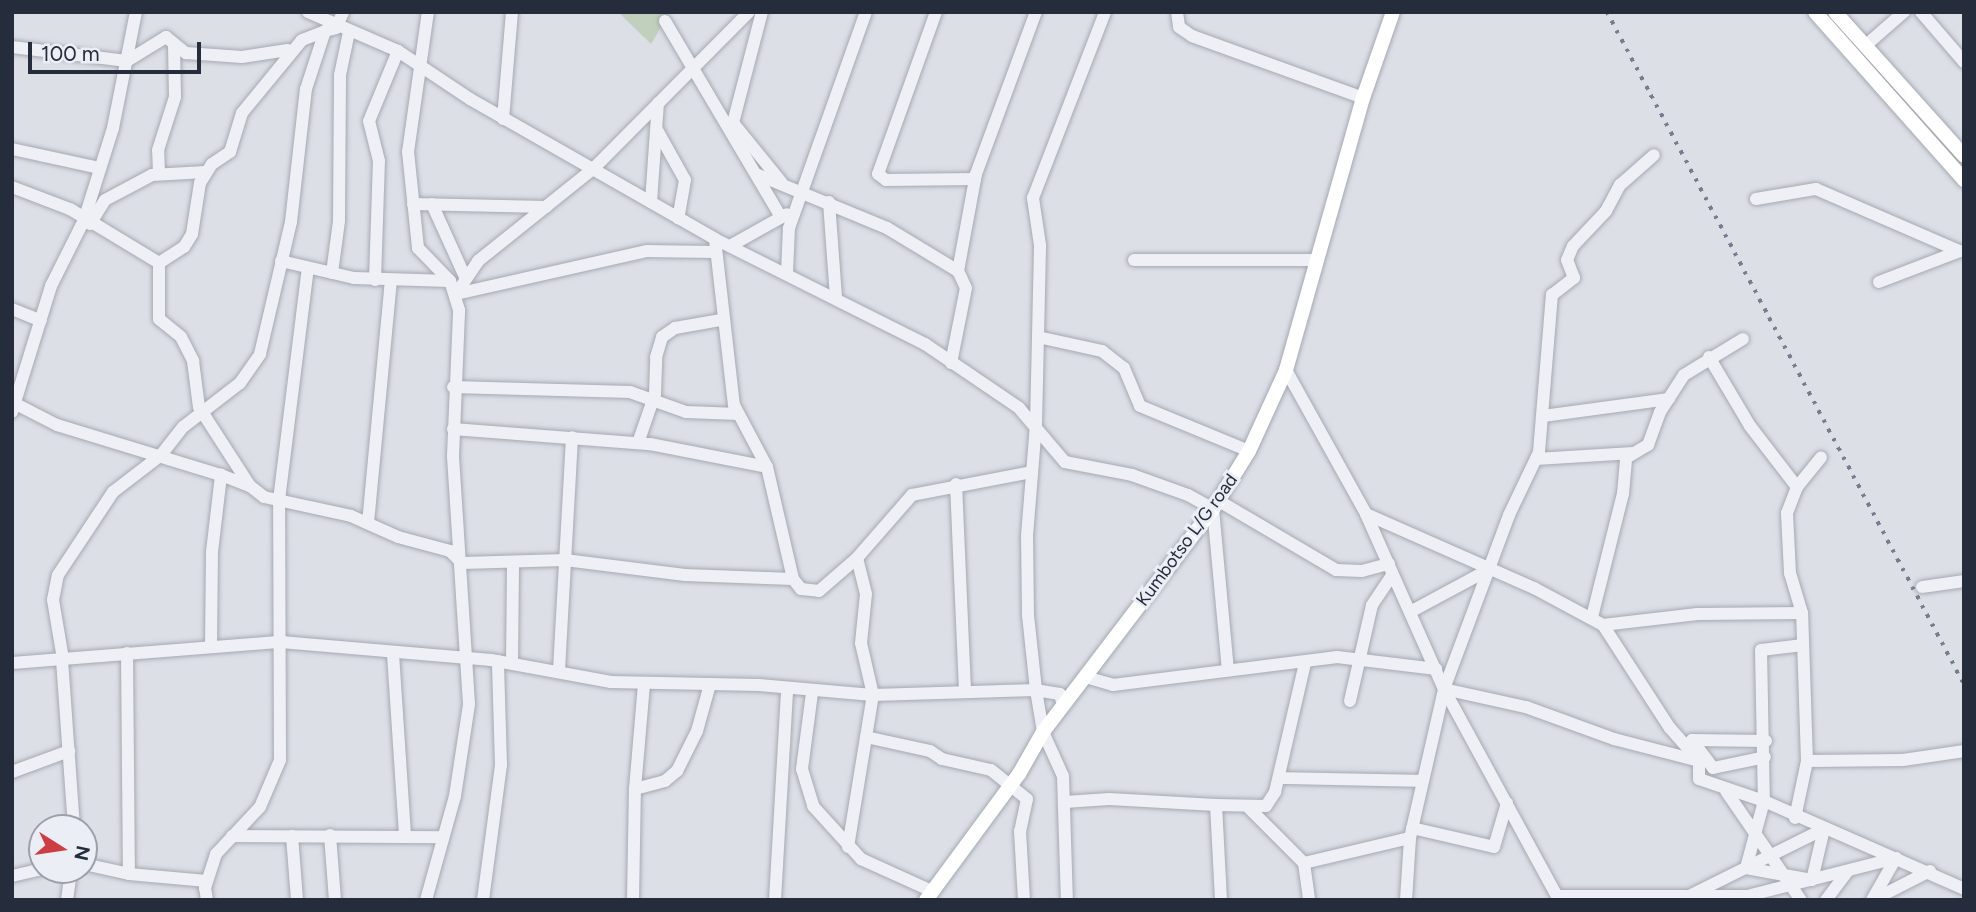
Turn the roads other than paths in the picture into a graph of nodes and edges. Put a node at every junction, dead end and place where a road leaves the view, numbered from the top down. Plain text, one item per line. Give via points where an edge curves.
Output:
1 (136, 12) edge
2 (308, 12) edge
3 (343, 12) edge
4 (428, 12) edge
5 (512, 12) edge
6 (749, 12) edge
7 (762, 12) edge
8 (866, 12) edge
9 (936, 12) edge
10 (1036, 12) edge
11 (1105, 12) edge
12 (1177, 12) edge
13 (1393, 12) edge
14 (1815, 12) edge
15 (1835, 12) edge
16 (1904, 12) edge
17 (1921, 12) edge
18 (665, 21) dead end
19 (330, 30) junction
20 (349, 32) junction
21 (174, 44) junction
22 (1865, 46) junction
23 (12, 47) edge
24 (287, 50) dead end
25 (398, 51) junction
26 (127, 61) junction
27 (1964, 62) edge
28 (419, 64) junction
29 (693, 68) junction
30 (707, 91) junction
31 (1363, 98) junction
32 (658, 103) junction
33 (503, 118) junction
34 (733, 123) junction
35 (656, 130) junction
36 (1961, 147) edge
37 (12, 149) edge
38 (1654, 155) dead end
39 (100, 168) junction
40 (594, 168) junction
41 (205, 172) junction
42 (159, 174) junction
43 (756, 174) junction
44 (975, 179) junction
45 (1964, 180) edge
46 (785, 186) junction
47 (12, 187) edge
48 (802, 193) junction
49 (1756, 199) dead end
50 (651, 202) junction
51 (829, 202) junction
52 (413, 204) junction
53 (432, 204) junction
54 (546, 207) junction
55 (796, 209) junction
56 (781, 217) junction
57 (678, 218) junction
58 (87, 222) junction
59 (715, 245) junction
60 (730, 246) junction
61 (1961, 251) edge
62 (1134, 260) dead end
63 (1318, 260) junction
64 (281, 261) junction
65 (159, 263) junction
66 (308, 268) junction
67 (958, 271) junction
68 (332, 273) junction
69 (787, 273) junction
70 (466, 279) junction
71 (375, 280) junction
72 (391, 281) junction
73 (450, 281) junction
74 (1879, 282) dead end
75 (456, 294) junction
76 (836, 298) junction
77 (12, 309) edge
78 (721, 320) junction
79 (41, 321) junction
80 (1038, 337) junction
81 (1743, 339) dead end
82 (1709, 357) junction
83 (951, 363) junction
84 (1286, 370) junction
85 (453, 387) junction
86 (1669, 399) junction
87 (654, 401) junction
88 (14, 407) edge
89 (202, 413) junction
90 (738, 414) junction
91 (1543, 416) junction
92 (1036, 424) junction
93 (453, 429) junction
94 (572, 437) junction
95 (638, 443) junction
96 (1249, 451) junction
97 (1633, 453) junction
98 (161, 455) junction
99 (1821, 457) dead end
100 (1536, 459) junction
101 (767, 467) junction
102 (1032, 472) junction
103 (221, 475) junction
104 (956, 484) junction
105 (250, 486) junction
106 (1797, 487) junction
107 (279, 500) junction
108 (1216, 505) junction
109 (1366, 514) junction
110 (368, 523) junction
111 (857, 558) junction
112 (565, 560) junction
113 (513, 562) junction
114 (462, 563) junction
115 (1490, 569) junction
116 (1390, 570) junction
117 (793, 579) junction
118 (1964, 581) edge
119 (1922, 587) dead end
120 (1410, 612) junction
121 (1802, 613) junction
122 (1598, 621) junction
123 (281, 642) junction
124 (1803, 645) junction
125 (211, 646) junction
126 (127, 653) junction
127 (393, 654) junction
128 (62, 659) junction
129 (468, 659) junction
130 (1360, 659) junction
131 (498, 661) junction
132 (12, 663) edge
133 (512, 663) junction
134 (1306, 663) junction
135 (1436, 669) junction
136 (559, 670) junction
137 (1228, 670) junction
138 (1088, 678) junction
139 (644, 683) junction
140 (710, 684) junction
141 (787, 689) junction
142 (1444, 689) junction
143 (1037, 690) junction
144 (965, 692) junction
145 (812, 693) junction
146 (873, 695) junction
147 (1350, 701) dead end
148 (1063, 706) junction
149 (1043, 732) junction
150 (866, 737) junction
151 (1766, 741) junction
152 (69, 751) junction
153 (1964, 751) edge
154 (1765, 757) junction
155 (1699, 761) junction
156 (1807, 761) junction
157 (12, 772) edge
158 (1281, 778) junction
159 (1422, 781) junction
160 (1011, 785) junction
161 (635, 789) junction
162 (1726, 791) junction
163 (1764, 801) junction
164 (1065, 802) junction
165 (1507, 803) junction
166 (1216, 806) junction
167 (1249, 808) junction
168 (73, 814) edge
169 (1795, 818) junction
170 (1824, 829) junction
171 (1411, 833) junction
172 (292, 835) junction
173 (330, 835) junction
174 (405, 835) junction
175 (1754, 835) junction
176 (232, 836) junction
177 (442, 837) junction
178 (848, 847) junction
179 (1769, 856) junction
180 (1896, 858) junction
181 (1304, 863) junction
182 (98, 867) edge
183 (1746, 868) junction
184 (1848, 871) junction
185 (1930, 872) junction
186 (129, 874) junction
187 (1782, 874) junction
188 (1812, 880) junction
189 (207, 881) junction
190 (1902, 885) junction
191 (1791, 886) junction
192 (1964, 889) edge
193 (929, 895) edge
194 (1558, 898) edge
195 (1683, 898) edge
196 (207, 900) edge
197 (297, 900) edge
198 (335, 900) edge
199 (426, 900) edge
200 (484, 900) edge
201 (633, 900) edge
202 (775, 900) edge
203 (1024, 900) edge
204 (1067, 900) edge
205 (1221, 900) edge
206 (1309, 900) edge
207 (1406, 900) edge
208 (1801, 900) edge
209 (1809, 900) edge
210 (1826, 900) edge
211 (1873, 900) edge
212 (1891, 900) edge

1 - 26 street
2 - 19 street
3 - 19 street
4 - 28 street
5 - 33 street
6 - 29 street
7 - 34 street
8 - 48 street
9 - 44 street via 879,177
10 - 44 street
11 - 80 street via 1035,186 1040,245
12 - 31 street via 1183,32
13 - 31 main road, Kumbotso L/G road
14 - 45 main road
15 - 22 main road
16 - 22 street
17 - 27 street
18 - 29 street
19 - 20 street
19 - 41 street via 302,40 242,113 230,152
19 - 64 street via 306,89
20 - 25 street
20 - 68 street via 340,75 339,231
21 - 24 street via 186,53 242,57
21 - 26 street via 166,37
21 - 42 street via 175,97 158,150
22 - 36 main road
23 - 26 street
25 - 28 street
25 - 71 street via 369,121 379,161
26 - 39 street
28 - 33 street
28 - 52 street via 408,152
29 - 30 street
29 - 32 street
30 - 34 street
30 - 43 street
31 - 63 main road, Kumbotso L/G road
32 - 35 street
32 - 40 street
33 - 40 street
34 - 46 street
35 - 50 street
35 - 57 street via 685,180
37 - 39 street
38 - 91 street via 1620,184 1606,211 1568,253 1575,274 1552,295
39 - 58 street
40 - 50 street
40 - 54 street
41 - 42 street
41 - 65 street via 192,234 184,247
42 - 58 street via 105,200
43 - 46 street
43 - 56 street
44 - 67 street
46 - 48 street
47 - 58 street via 70,209
48 - 51 street
48 - 55 street
49 - 61 street via 1816,189
50 - 57 street
51 - 67 street via 887,228
51 - 76 street
52 - 53 street
52 - 73 street via 420,254
53 - 54 street
53 - 70 street
54 - 70 street via 478,261
55 - 56 street
55 - 69 street via 789,228
56 - 60 street
57 - 59 street
58 - 65 street
58 - 79 street via 51,286
59 - 60 street
59 - 75 street via 647,251
59 - 78 street
60 - 69 street
61 - 74 street
62 - 63 street
63 - 84 main road, Kumbotso L/G road
64 - 66 street
64 - 89 street via 260,354 240,383
65 - 89 street via 156,312 181,337 193,360
66 - 68 street
66 - 107 street
67 - 83 street via 966,288
68 - 71 street
69 - 76 street
70 - 75 street
71 - 72 street
72 - 73 street
72 - 110 street
73 - 75 street
75 - 85 street via 459,310
76 - 83 street via 925,344
77 - 79 street
78 - 87 street via 675,327 662,337
78 - 90 street
79 - 88 street
80 - 92 street
80 - 96 street via 1102,351 1124,368 1140,406
81 - 82 street
82 - 86 street via 1684,375
82 - 106 street via 1750,426
83 - 92 street
84 - 96 main road, Kumbotso L/G road
84 - 109 street
85 - 87 street via 629,391
85 - 93 street
86 - 91 street
86 - 97 street via 1648,445
87 - 90 street via 686,412
87 - 95 street
88 - 98 street via 57,425
89 - 98 street via 183,427
89 - 105 street
90 - 101 street
91 - 100 street
92 - 102 street
92 - 108 street via 1051,451 1065,463 1132,475
93 - 94 street
93 - 114 street
94 - 95 street
94 - 112 street
95 - 101 street
96 - 108 main road, Kumbotso L/G road
97 - 100 street
97 - 122 street via 1626,458
98 - 103 street
98 - 128 street via 113,492 53,584
99 - 106 street
100 - 115 street
101 - 117 street
102 - 104 street
102 - 143 street via 1028,602
103 - 105 street
103 - 125 street via 212,552
104 - 111 street via 901,502
104 - 144 street
105 - 107 street via 264,497
106 - 121 street via 1788,502 1787,549
107 - 110 street
107 - 123 street
108 - 116 street via 1336,570
108 - 137 street
108 - 138 main road, Kumbotso L/G road
109 - 115 street
109 - 116 street
110 - 114 street via 398,537 450,551
111 - 117 street via 820,591 801,589
111 - 146 street via 866,594 861,643
112 - 113 street
112 - 117 street via 685,575
112 - 136 street
113 - 114 street
113 - 133 street
114 - 129 street
115 - 120 street
115 - 122 street
115 - 142 street
116 - 120 street
116 - 130 street via 1372,605
118 - 119 street
120 - 135 street
121 - 122 street
121 - 124 street
122 - 155 street via 1670,728
123 - 125 street
123 - 127 street
123 - 176 street via 280,760 260,807
124 - 151 street via 1761,650
124 - 156 street
125 - 126 street
126 - 128 street
126 - 186 street
127 - 129 street
127 - 174 street
128 - 132 street
128 - 152 street
129 - 131 street
129 - 177 street via 464,739 455,796
130 - 134 street
130 - 135 street
130 - 147 street
131 - 133 street
131 - 200 street via 501,765
133 - 136 street
134 - 137 street
134 - 158 street
135 - 142 street
136 - 139 street via 611,682
137 - 138 street via 1113,685
138 - 148 main road, Kumbotso L/G road
139 - 140 street
139 - 161 street
140 - 141 street
140 - 161 street via 693,743 677,771 665,781
141 - 145 street
141 - 202 street
142 - 155 street via 1526,707 1614,739
142 - 159 street
142 - 165 street
143 - 144 street
143 - 148 street via 1060,694
143 - 149 street
144 - 146 street
145 - 146 street
145 - 178 street via 802,769 805,788 813,807
146 - 150 street
148 - 149 main road, Kumbotso L/G road
149 - 160 main road, Kumbotso L/G road
149 - 164 street via 1063,776
150 - 160 street via 991,770
150 - 178 street
151 - 154 street
151 - 154 street via 1692,740 1713,768
152 - 157 street
152 - 168 street
153 - 156 street via 1903,760
154 - 163 street
155 - 162 street via 1699,779
156 - 169 street
158 - 159 street
158 - 167 street via 1266,806
159 - 171 street
160 - 193 main road, Kumbotso L/G road
160 - 203 street via 1027,799 1020,831
161 - 201 street
162 - 163 street
162 - 175 street
163 - 169 street
163 - 175 street
164 - 166 street via 1109,799
164 - 204 street
165 - 171 street via 1494,847
165 - 194 street
166 - 167 street
166 - 205 street
167 - 181 street
169 - 170 street
170 - 179 street
170 - 180 street
170 - 188 street
171 - 181 street
171 - 207 street
172 - 173 street
172 - 176 street
172 - 197 street
173 - 174 street
173 - 198 street
174 - 177 street
175 - 179 street
175 - 183 street
176 - 189 street via 216,854
177 - 199 street
178 - 193 street via 861,859
179 - 183 street
179 - 187 street
180 - 184 street
180 - 185 street
180 - 211 street
181 - 206 street
182 - 186 street
183 - 187 street
183 - 195 street
184 - 188 street
184 - 210 street
185 - 190 street
185 - 192 street
186 - 189 street
187 - 188 street
187 - 191 street
188 - 191 street
188 - 209 street
189 - 196 street
190 - 211 street
190 - 212 street
191 - 195 street via 1747,897
191 - 208 street
194 - 195 street

